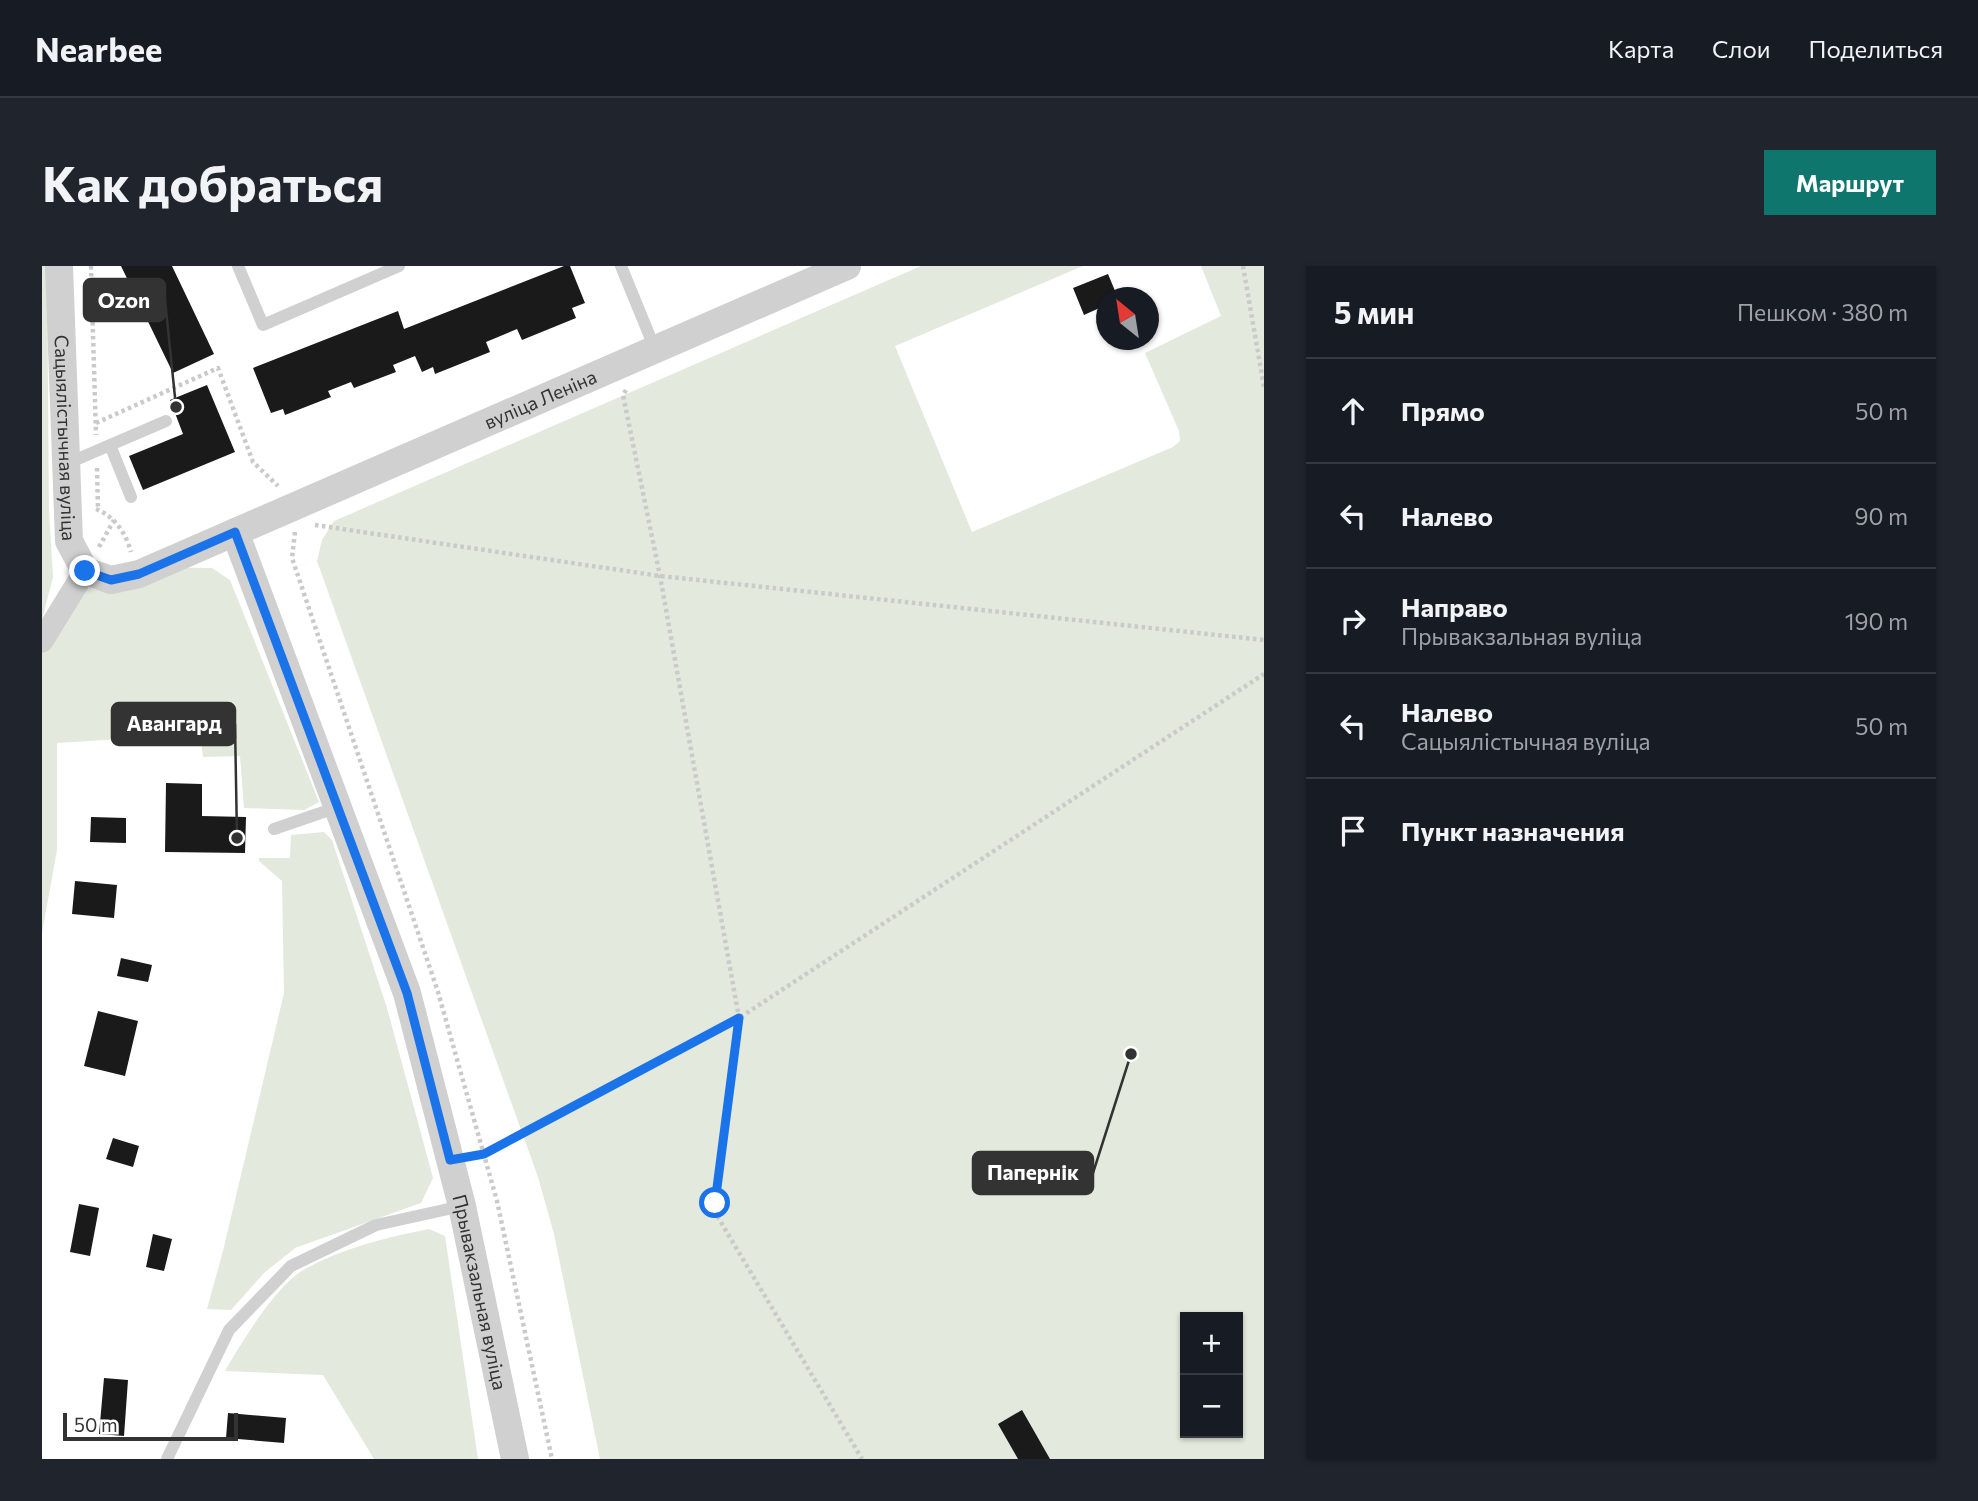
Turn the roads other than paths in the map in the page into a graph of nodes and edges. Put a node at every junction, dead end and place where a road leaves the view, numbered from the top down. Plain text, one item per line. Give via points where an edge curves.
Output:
1 (59, 266) edge
2 (238, 266) edge
3 (400, 266) edge
4 (621, 266) edge
5 (847, 266) edge
6 (655, 349) junction
7 (166, 421) dead end
8 (110, 445) junction
9 (66, 464) junction
10 (131, 498) dead end
11 (235, 532) junction
12 (85, 571) junction
13 (42, 640) edge
14 (338, 807) junction
15 (274, 829) dead end
16 (462, 1206) junction
17 (167, 1459) edge
18 (515, 1459) edge

1 - 9 street, Сацыялістычная вуліца
2 - 3 lane via 263,325
4 - 6 lane
5 - 6 street, вуліца Леніна
6 - 11 street, вуліца Леніна
7 - 8 lane
8 - 9 lane
8 - 10 lane
9 - 12 street, Сацыялістычная вуліца via 69,541
11 - 12 street via 139,574 111,580
11 - 14 street, Прывакзальная вуліца
12 - 13 street
14 - 15 lane
14 - 16 street, Прывакзальная вуліца via 407,993
16 - 17 lane via 376,1225 291,1266 229,1330
16 - 18 street, Прывакзальная вуліца

